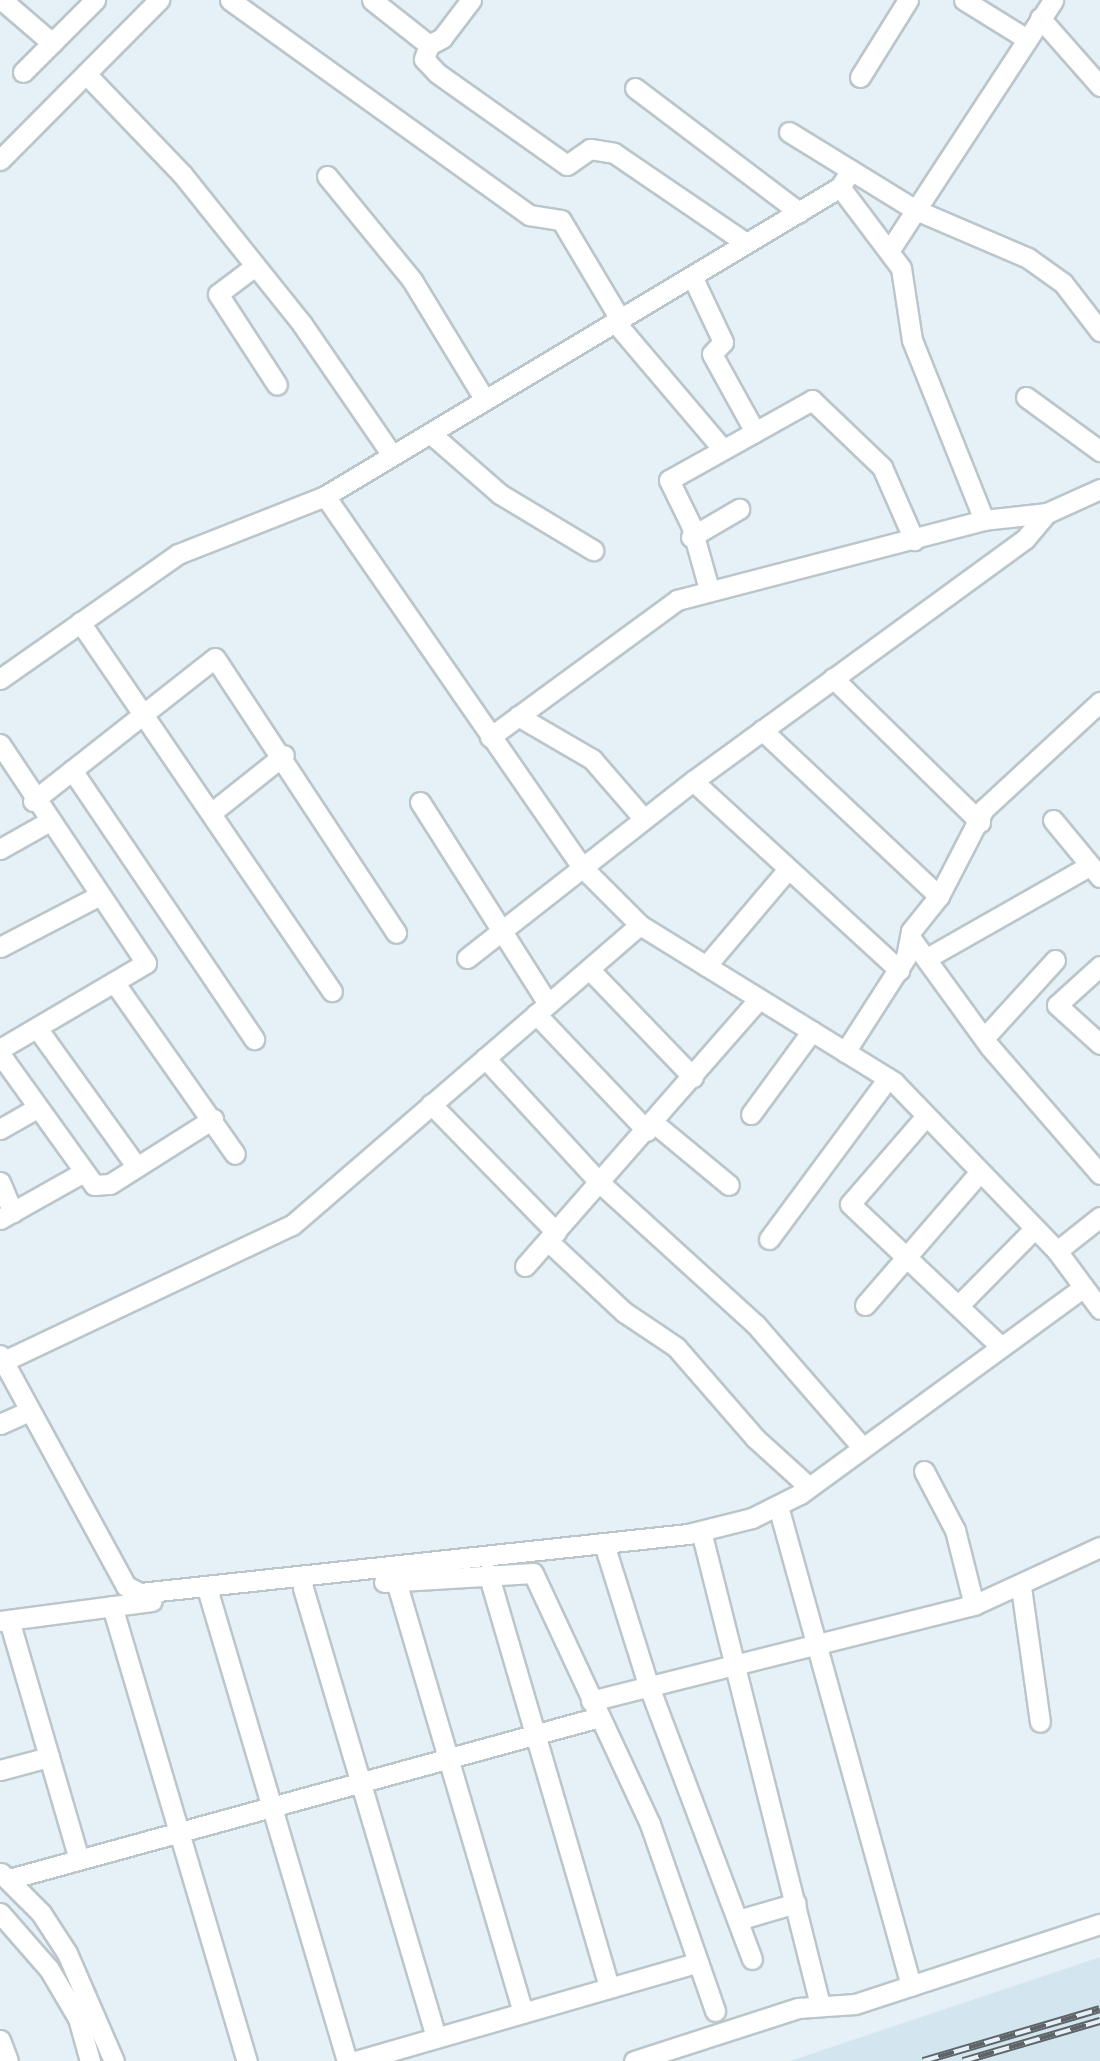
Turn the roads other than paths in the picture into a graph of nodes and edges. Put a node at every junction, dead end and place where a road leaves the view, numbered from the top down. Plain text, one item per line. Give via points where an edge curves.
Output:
1 (2, 0) edge
2 (95, 0) edge
3 (159, 0) edge
4 (230, 0) edge
5 (372, 0) edge
6 (908, 0) edge
7 (964, 0) edge
8 (1053, 0) edge
9 (464, 3) edge
10 (1040, 18) junction
11 (1027, 39) junction
12 (52, 43) junction
13 (429, 45) junction
14 (23, 72) dead end
15 (86, 74) junction
16 (860, 76) dead end
17 (1100, 86) edge
18 (635, 88) dead end
19 (789, 132) dead end
20 (0, 160) edge
21 (327, 176) dead end
22 (846, 178) junction
23 (916, 210) junction
24 (799, 212) junction
25 (746, 243) junction
26 (889, 251) junction
27 (255, 266) junction
28 (692, 276) junction
29 (617, 320) junction
30 (1100, 331) edge
31 (277, 385) dead end
32 (1026, 397) dead end
33 (485, 400) junction
34 (755, 432) junction
35 (430, 433) junction
36 (721, 447) junction
37 (1100, 450) edge
38 (393, 456) junction
39 (1100, 489) edge
40 (325, 496) junction
41 (740, 509) dead end
42 (1046, 513) junction
43 (984, 520) junction
44 (691, 537) junction
45 (914, 540) junction
46 (593, 550) dead end
47 (709, 589) junction
48 (80, 622) junction
49 (833, 678) junction
50 (0, 679) edge
51 (1100, 702) edge
52 (143, 713) junction
53 (518, 716) junction
54 (762, 730) junction
55 (490, 737) junction
56 (1, 750) edge
57 (284, 755) junction
58 (72, 770) junction
59 (693, 781) junction
60 (33, 801) junction
61 (420, 802) dead end
62 (211, 813) junction
63 (644, 819) junction
64 (1053, 820) dead end
65 (48, 822) junction
66 (980, 822) junction
67 (0, 849) edge
68 (582, 867) junction
69 (787, 870) junction
70 (1095, 872) edge
71 (100, 895) junction
72 (939, 896) junction
73 (640, 926) junction
74 (502, 931) junction
75 (396, 933) dead end
76 (909, 937) junction
77 (0, 947) edge
78 (467, 958) dead end
79 (927, 958) junction
80 (1055, 960) dead end
81 (706, 966) junction
82 (1100, 966) edge
83 (589, 970) junction
84 (899, 970) junction
85 (114, 982) junction
86 (331, 991) dead end
87 (759, 999) junction
88 (542, 1009) junction
89 (37, 1028) junction
90 (812, 1031) junction
91 (985, 1037) junction
92 (254, 1039) dead end
93 (1100, 1044) edge
94 (0, 1051) edge
95 (845, 1052) junction
96 (485, 1058) junction
97 (693, 1077) junction
98 (888, 1078) junction
99 (431, 1104) junction
100 (37, 1108) junction
101 (751, 1114) dead end
102 (926, 1116) junction
103 (212, 1119) junction
104 (651, 1127) junction
105 (0, 1129) edge
106 (235, 1154) dead end
107 (136, 1167) junction
108 (980, 1172) junction
109 (82, 1173) junction
110 (1100, 1174) edge
111 (0, 1182) edge
112 (600, 1183) junction
113 (729, 1185) dead end
114 (7, 1215) edge
115 (1100, 1217) edge
116 (1035, 1228) junction
117 (552, 1236) junction
118 (769, 1239) dead end
119 (1057, 1251) junction
120 (907, 1257) junction
121 (525, 1266) dead end
122 (1084, 1287) junction
123 (865, 1305) dead end
124 (958, 1305) junction
125 (1100, 1309) edge
126 (1000, 1346) junction
127 (3, 1358) edge
128 (29, 1411) junction
129 (0, 1424) edge
130 (862, 1447) junction
131 (923, 1471) dead end
132 (809, 1487) junction
133 (778, 1506) junction
134 (701, 1531) junction
135 (604, 1544) junction
136 (1100, 1548) edge
137 (488, 1573) junction
138 (396, 1581) junction
139 (1021, 1587) junction
140 (303, 1588) junction
141 (209, 1595) junction
142 (974, 1605) junction
143 (112, 1606) junction
144 (4, 1620) edge
145 (820, 1641) junction
146 (738, 1661) junction
147 (648, 1684) junction
148 (595, 1709) junction
149 (1040, 1722) dead end
150 (538, 1734) junction
151 (49, 1757) junction
152 (448, 1758) junction
153 (0, 1770) edge
154 (363, 1782) junction
155 (270, 1807) junction
156 (179, 1832) junction
157 (79, 1860) junction
158 (4, 1876) edge
159 (796, 1903) junction
160 (0, 1913) edge
161 (738, 1920) junction
162 (1100, 1924) edge
163 (752, 1959) dead end
164 (698, 1962) junction
165 (911, 1986) junction
166 (609, 1988) junction
167 (820, 2004) junction
168 (715, 2011) dead end
169 (523, 2013) junction
170 (436, 2038) junction
171 (0, 2040) edge
172 (8, 2061) edge
173 (90, 2061) edge
174 (114, 2061) edge
175 (247, 2061) edge
176 (346, 2061) edge
177 (356, 2061) edge
178 (634, 2061) edge

1 - 12 street
2 - 12 street
3 - 15 street
4 - 29 street via 529,215 561,220
5 - 13 street
6 - 16 street
7 - 11 street
8 - 10 street
9 - 13 street
10 - 11 street
10 - 17 street
11 - 23 street
12 - 14 street
13 - 25 street via 424,59 437,73 567,165 590,149 614,153
15 - 20 street
15 - 27 street via 182,174
18 - 24 street
19 - 22 street
21 - 33 street via 412,280
22 - 23 street
22 - 24 street
22 - 26 street
23 - 26 street
23 - 30 street via 1046,270 1087,309
24 - 25 street
25 - 28 street
26 - 43 street via 901,268 912,340
27 - 31 street via 218,294
27 - 38 street
28 - 29 street
28 - 34 street via 723,342 712,354
29 - 33 street
29 - 36 street
32 - 37 street
33 - 35 street
34 - 36 street
34 - 45 street via 812,400 882,467
35 - 38 street
35 - 46 street via 500,494
36 - 44 street via 669,480
38 - 40 street
39 - 42 street
40 - 48 street via 178,554
40 - 55 street
41 - 44 street
42 - 43 street
42 - 49 street via 1025,539
43 - 45 street
44 - 47 street
45 - 47 street
47 - 53 street via 677,600
48 - 50 street
48 - 52 street
49 - 54 street
49 - 66 street
51 - 66 street via 984,809
52 - 57 street via 215,658
52 - 58 street
52 - 62 street
53 - 55 street
53 - 63 street via 592,759
54 - 59 street
54 - 72 street
55 - 68 street
56 - 60 street
57 - 62 street
57 - 75 street
58 - 60 street
58 - 92 street
59 - 63 street
59 - 69 street
60 - 65 street
61 - 74 street
62 - 86 street
63 - 68 street
64 - 70 street
65 - 67 street
65 - 71 street
66 - 72 street
68 - 73 street
68 - 74 street
69 - 81 street
69 - 84 street
70 - 79 street
71 - 77 street
71 - 85 street via 146,963
72 - 76 street
73 - 81 street
73 - 83 street
74 - 78 street
74 - 88 street
76 - 79 street
76 - 84 street
79 - 91 street
80 - 91 street
81 - 87 street
82 - 93 street via 1056,1005
83 - 88 street
83 - 97 street
84 - 95 street
85 - 89 street
85 - 103 street
87 - 90 street
87 - 97 street
88 - 96 street
88 - 104 street
89 - 94 street
89 - 107 street
90 - 95 street
90 - 101 street
91 - 110 street
94 - 100 street
95 - 98 street
96 - 99 street
96 - 112 street
97 - 104 street
98 - 102 street
98 - 118 street
99 - 117 street
99 - 127 street via 292,1225
100 - 105 street
100 - 109 street
102 - 108 street
102 - 120 street via 850,1204
103 - 106 street
103 - 107 street
104 - 112 street
104 - 113 street
107 - 109 street via 110,1184 94,1185
108 - 116 street
108 - 120 street
109 - 114 street
111 - 114 street
112 - 117 street
112 - 130 street via 756,1325
115 - 119 street
116 - 119 street
116 - 124 street
117 - 121 street
117 - 132 street via 624,1312 676,1347 755,1438
119 - 122 street
120 - 123 street
120 - 124 street
122 - 125 street
122 - 126 street
124 - 126 street
126 - 130 street
127 - 128 street
128 - 129 street
128 - 135 street via 130,1591
130 - 132 street
131 - 142 street via 955,1530
132 - 133 street
133 - 134 street
133 - 145 street
134 - 135 street
134 - 146 street
135 - 147 street
136 - 139 street
137 - 138 street
137 - 148 street via 533,1573
137 - 150 street
138 - 140 street
138 - 152 street
139 - 142 street
139 - 149 street
140 - 141 street
140 - 154 street
141 - 143 street
141 - 155 street
142 - 145 street
143 - 144 street
143 - 156 street
144 - 151 street
145 - 146 street
145 - 165 street via 863,1826
146 - 147 street
146 - 159 street
147 - 148 street
147 - 161 street
148 - 150 street
148 - 164 street via 650,1824
150 - 152 street
150 - 166 street
151 - 153 street
151 - 157 street
152 - 154 street
152 - 169 street
154 - 155 street
154 - 170 street
155 - 156 street
155 - 176 street
156 - 157 street
156 - 175 street
157 - 158 street
158 - 174 street via 67,1953
159 - 161 street
159 - 167 street
160 - 173 street via 49,1969 78,2018
161 - 163 street
162 - 165 street
164 - 166 street
164 - 168 street
165 - 167 street via 855,2004
166 - 169 street
167 - 178 street
169 - 170 street
170 - 177 street
171 - 172 street

